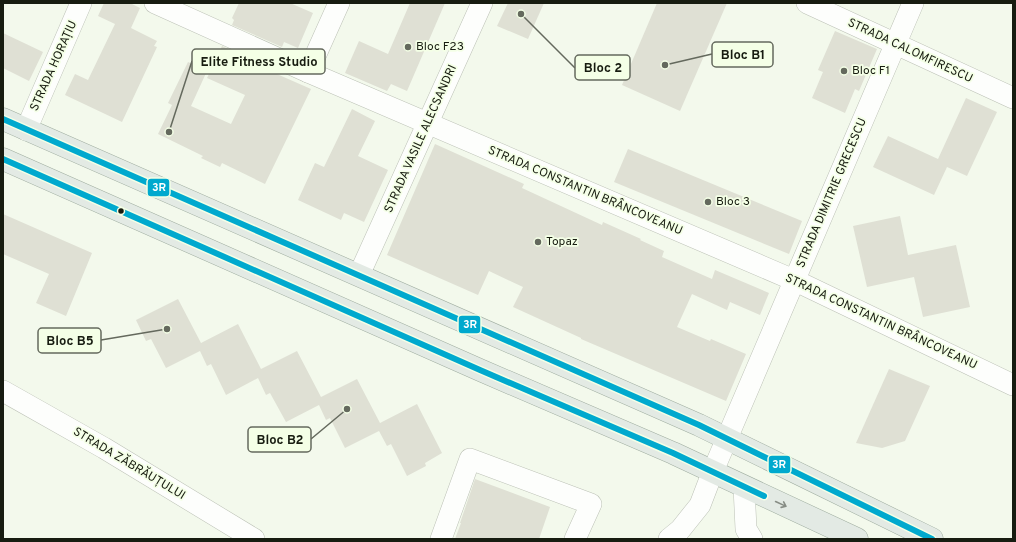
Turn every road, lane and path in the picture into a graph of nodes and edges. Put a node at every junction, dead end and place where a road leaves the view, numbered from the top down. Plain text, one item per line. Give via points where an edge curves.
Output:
1 (81, 3) edge
2 (155, 3) edge
3 (339, 3) edge
4 (482, 3) edge
5 (807, 3) edge
6 (913, 3) edge
7 (895, 44) junction
8 (308, 72) junction
9 (1013, 98) edge
10 (3, 120) edge
11 (428, 123) junction
12 (26, 130) junction
13 (3, 159) edge
14 (359, 275) junction
15 (796, 281) junction
16 (1013, 385) edge
17 (3, 391) edge
18 (727, 439) junction
19 (713, 472) junction
20 (744, 486) junction
21 (254, 539) edge
22 (441, 539) edge
23 (575, 539) edge
24 (669, 539) edge
25 (752, 539) edge
26 (857, 539) edge
27 (932, 539) edge

1 - 12 street, STRADA HORAȚIU
2 - 8 street, STRADA CONSTANTIN BRÂNCOVEANU
3 - 8 street
4 - 11 street, STRADA VASILE ALECSANDRI
5 - 7 street, STRADA CALOMFIRESCU
6 - 7 street, STRADA DIMITRIE GRECESCU
7 - 9 street, STRADA CALOMFIRESCU
7 - 15 street, STRADA DIMITRIE GRECESCU
8 - 11 street, STRADA CONSTANTIN BRÂNCOVEANU
10 - 12 main road
11 - 14 street, STRADA VASILE ALECSANDRI
11 - 15 street, STRADA CONSTANTIN BRÂNCOVEANU
12 - 14 main road
13 - 19 main road
14 - 18 main road
15 - 16 street, STRADA CONSTANTIN BRÂNCOVEANU
15 - 18 street, STRADA DIMITRIE GRECESCU
17 - 21 street, STRADA ZĂBRĂUȚULUI via 104,448
18 - 19 street, STRADA DIMITRIE GRECESCU
18 - 27 main road
19 - 20 main road
19 - 24 street, STRADA DIMITRIE GRECESCU via 700,505 680,530
20 - 25 street via 746,529
20 -> 26 main road
22 - 23 street via 470,459 591,504

